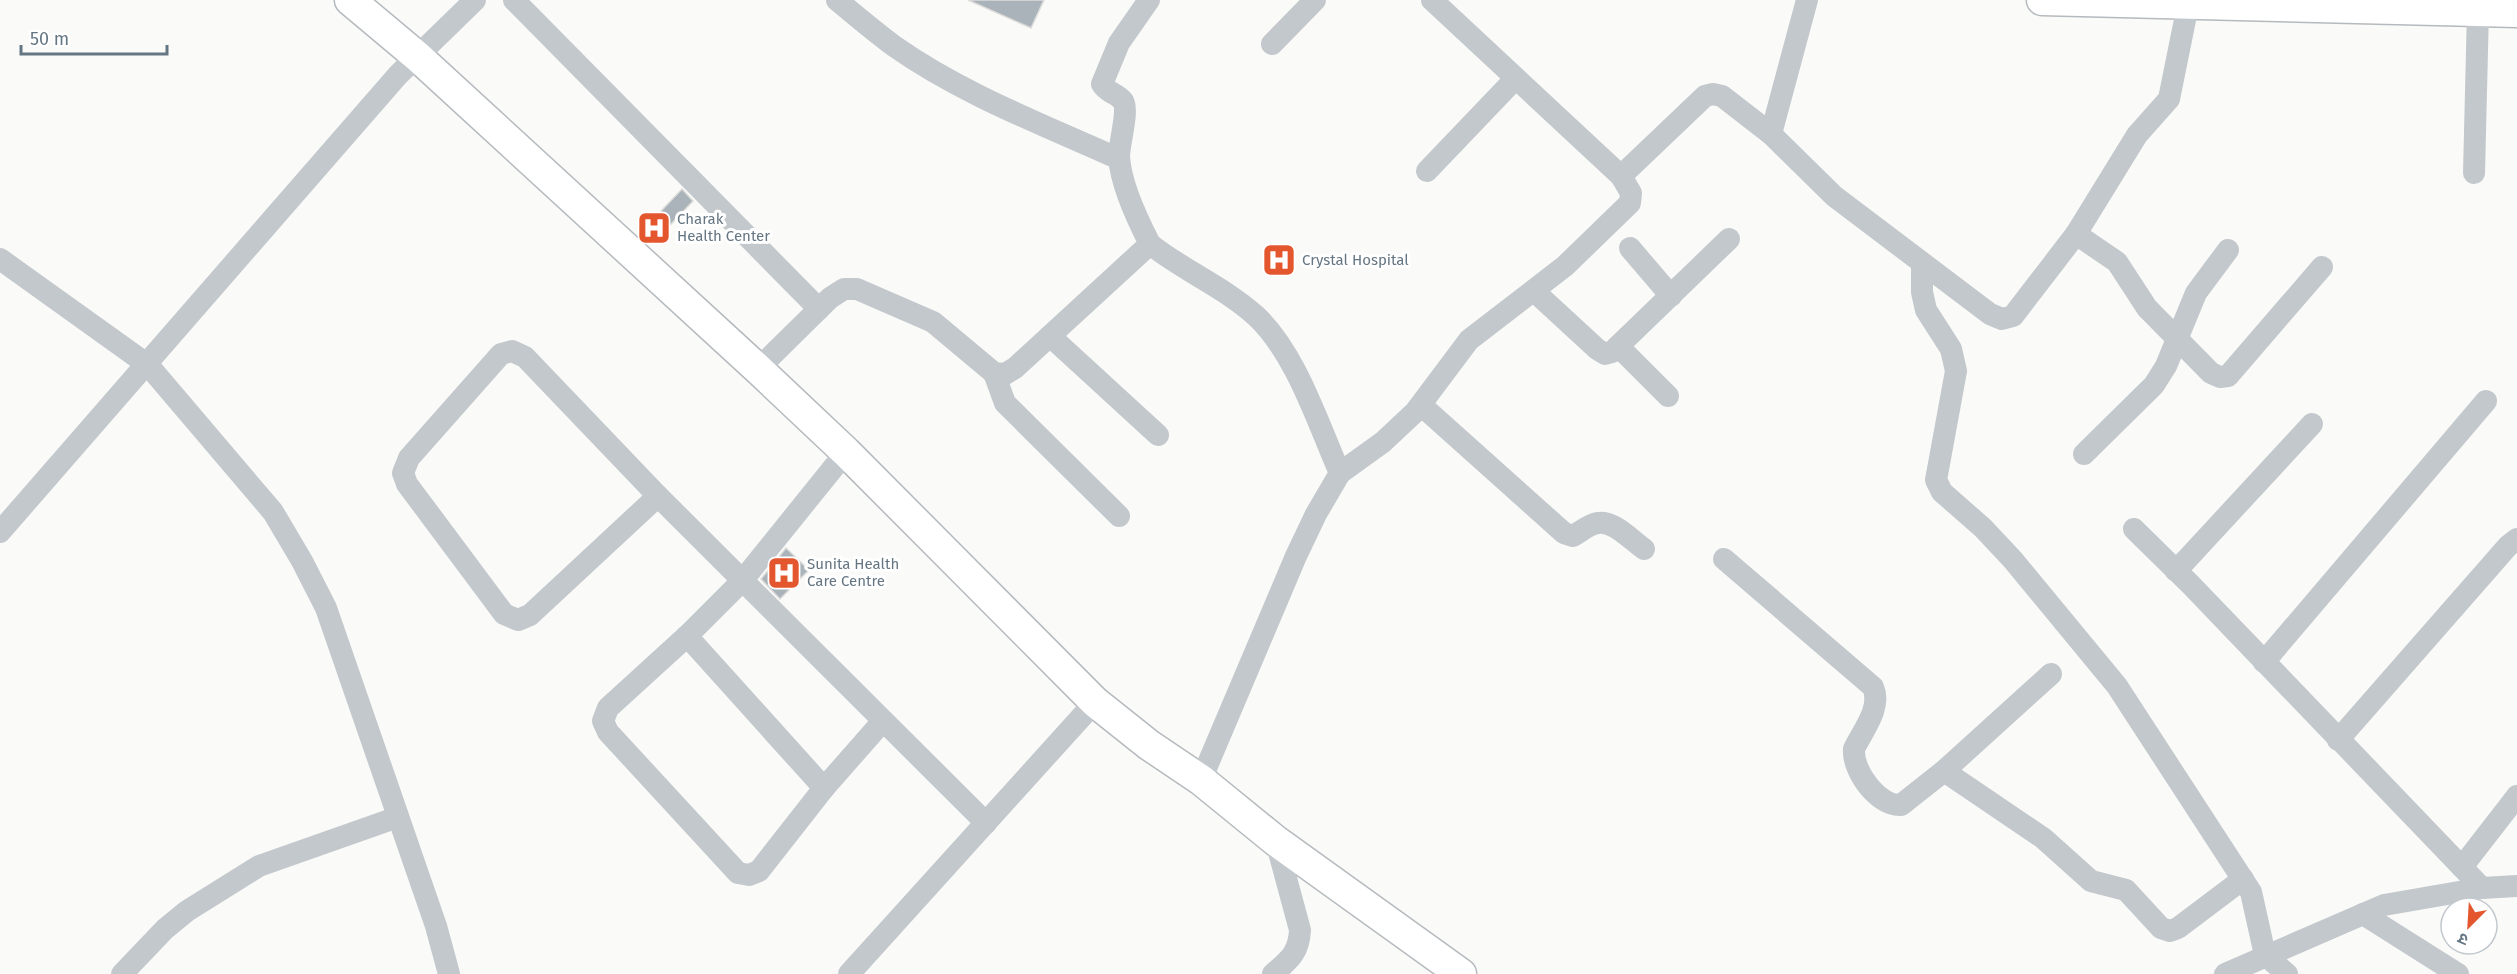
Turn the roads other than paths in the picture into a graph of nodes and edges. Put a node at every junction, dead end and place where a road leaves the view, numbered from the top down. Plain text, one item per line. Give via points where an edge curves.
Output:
1 (350, 0) edge
2 (475, 0) edge
3 (514, 0) edge
4 (837, 0) edge
5 (1149, 0) edge
6 (1315, 0) edge
7 (1432, 0) edge
8 (1807, 0) edge
9 (2042, 0) edge
10 (2188, 2) edge
11 (2493, 8) edge
12 (1272, 44) dead end
13 (418, 57) junction
14 (1515, 79) junction
15 (1772, 134) junction
16 (1119, 159) junction
17 (1427, 171) dead end
18 (2474, 173) dead end
19 (1621, 177) junction
20 (2076, 234) junction
21 (1729, 239) dead end
22 (1150, 244) junction
23 (1630, 248) dead end
24 (2228, 250) dead end
25 (0, 259) edge
26 (1922, 265) junction
27 (2322, 267) dead end
28 (1534, 291) junction
29 (1671, 296) junction
30 (819, 309) junction
31 (1050, 336) junction
32 (2178, 338) junction
33 (1619, 347) junction
34 (148, 364) junction
35 (758, 369) junction
36 (994, 373) junction
37 (1668, 396) dead end
38 (2486, 401) dead end
39 (1420, 405) junction
40 (2312, 424) dead end
41 (1158, 435) dead end
42 (846, 452) junction
43 (2084, 454) dead end
44 (1340, 473) junction
45 (658, 496) junction
46 (1119, 516) dead end
47 (2134, 529) dead end
48 (0, 532) edge
49 (2517, 539) edge
50 (1644, 549) dead end
51 (1724, 559) dead end
52 (2176, 571) junction
53 (742, 581) junction
54 (687, 636) junction
55 (2264, 662) junction
56 (2051, 674) dead end
57 (1095, 702) junction
58 (882, 722) junction
59 (2338, 740) junction
60 (1944, 771) junction
61 (1201, 780) junction
62 (824, 788) junction
63 (2517, 796) edge
64 (398, 817) junction
65 (986, 823) junction
66 (1276, 841) junction
67 (2462, 867) junction
68 (2243, 879) junction
69 (2517, 886) edge
70 (2482, 888) junction
71 (2363, 914) junction
72 (2262, 962) edge
73 (122, 974) edge
74 (449, 974) edge
75 (849, 974) edge
76 (1273, 974) edge
77 (1461, 974) edge
78 (2225, 974) edge
79 (2287, 974) edge
80 (2458, 974) edge

1 - 13 main road
2 - 13 street
3 - 30 street
4 - 16 street via 896,47 940,73 993,102
5 - 16 street via 1119,43 1102,84 1106,91 1123,100 1125,108
6 - 12 street
7 - 14 street
8 - 15 street
9 - 10 main road
10 - 11 main road
10 - 20 street via 2169,99 2137,135
11 - 18 street
13 - 34 street
13 - 35 main road
14 - 17 street
14 - 19 street
15 - 19 street via 1722,96 1705,96
15 - 26 street via 1834,196
16 - 22 street via 1121,174
19 - 28 street via 1631,193 1627,209
20 - 26 street via 2021,310 2002,319
20 - 32 street via 2117,262 2147,308
21 - 29 street
22 - 31 street
22 - 44 street via 1228,293 1273,334 1298,378
23 - 29 street
24 - 32 street via 2196,292
25 - 34 street
26 - 68 street via 1926,310 1951,349 1956,371 1936,480 1942,492 2013,560 2117,686
27 - 32 street via 2228,376 2220,378 2211,372
28 - 33 street via 1597,349 1605,354
28 - 39 street via 1469,340
29 - 33 street
30 - 35 street
30 - 36 street via 844,289 857,289 933,322
31 - 36 street via 1015,368 1005,374
31 - 41 street
32 - 43 street via 2154,384
33 - 37 street
34 - 48 street
34 - 64 street via 273,512 302,561 326,608
35 - 42 main road
36 - 46 street via 1005,403
38 - 55 street
39 - 44 street via 1383,442
39 - 50 street via 1564,533 1573,536 1594,523 1604,522
40 - 52 street
42 - 53 street
42 - 57 main road
44 - 61 street via 1296,556
45 - 45 street via 525,357 512,351 501,354 409,458 403,473 407,484 504,614 518,620 530,615
45 - 53 street
47 - 52 street
49 - 59 street
51 - 60 street via 1873,687 1875,708 1853,757 1882,801 1901,805
52 - 55 street
53 - 54 street
53 - 58 street
54 - 62 street
54 - 62 street via 608,708 603,721 608,732 738,873 759,872
55 - 59 street
56 - 60 street
57 - 61 main road
57 - 65 street
58 - 62 street
58 - 65 street
59 - 67 street
60 - 68 street via 2043,838 2091,881 2126,890 2162,928 2170,931
61 - 66 main road
63 - 67 street
64 - 73 street via 259,866 180,917
64 - 74 street
65 - 75 street
66 - 76 street via 1300,930 1294,956
66 - 77 main road
67 - 70 street
68 - 72 street via 2258,912
69 - 70 street
70 - 71 street via 2398,901
71 - 72 street
71 - 80 street
72 - 78 street
72 - 79 street

